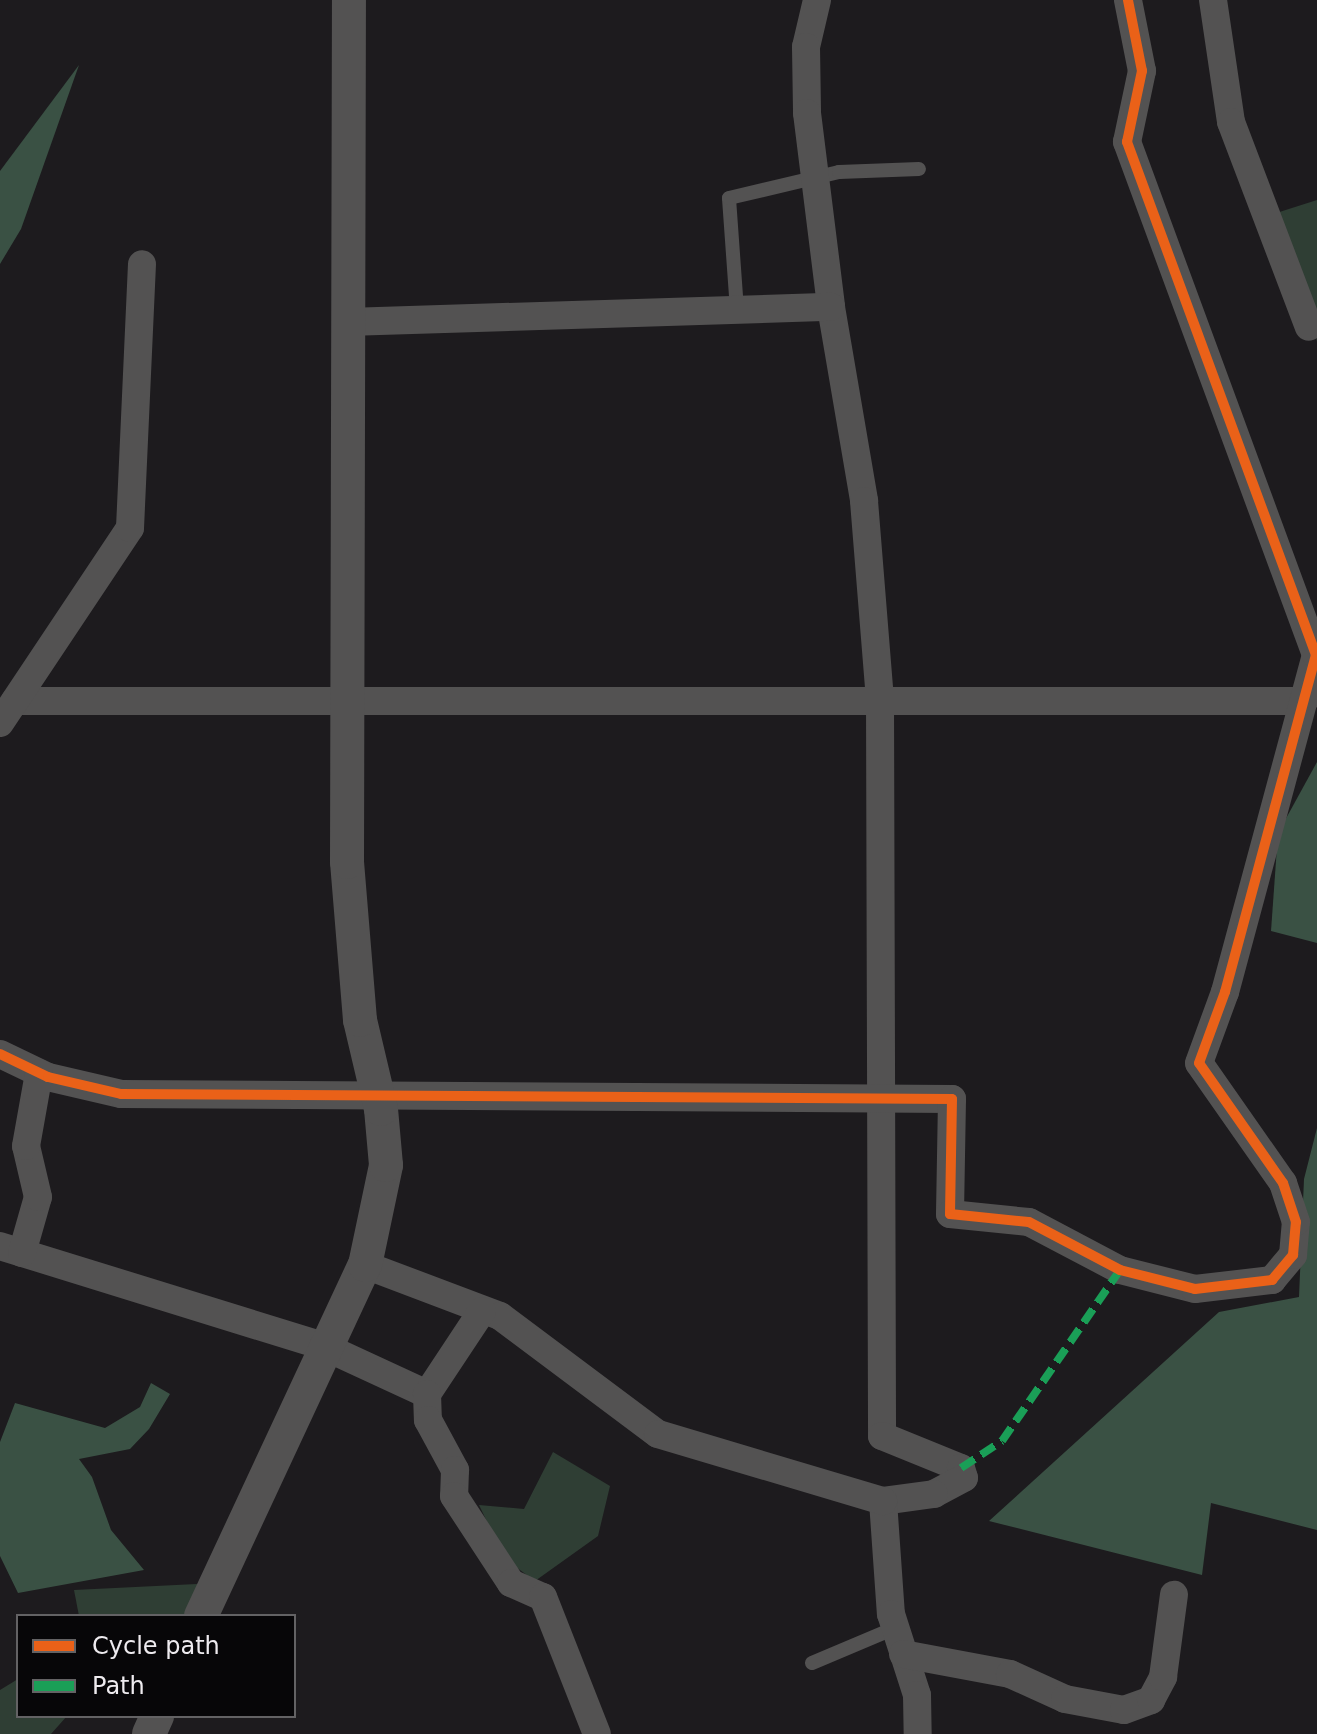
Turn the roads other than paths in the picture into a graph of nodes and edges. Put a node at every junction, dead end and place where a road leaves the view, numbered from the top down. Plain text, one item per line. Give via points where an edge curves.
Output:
1 (349, 0) edge
2 (817, 0) edge
3 (1128, 0) edge
4 (1213, 0) edge
5 (919, 169) dead end
6 (815, 176) junction
7 (142, 264) dead end
8 (831, 307) junction
9 (737, 310) junction
10 (347, 322) junction
11 (1309, 327) dead end
12 (346, 698) junction
13 (1304, 701) junction
14 (880, 702) junction
15 (7, 712) edge
16 (0, 1054) edge
17 (39, 1073) junction
18 (378, 1092) junction
19 (878, 1096) junction
20 (11, 1250) edge
21 (365, 1265) junction
22 (482, 1311) junction
23 (323, 1346) junction
24 (427, 1394) junction
25 (883, 1501) junction
26 (1174, 1595) dead end
27 (202, 1614) edge
28 (899, 1641) junction
29 (812, 1663) dead end
30 (597, 1734) edge
31 (918, 1734) edge

1 - 10 street
2 - 6 street via 806,47
3 - 13 street via 1142,71 1127,142 1316,655
4 - 11 street via 1231,122
5 - 6 lane
6 - 8 street
6 - 9 lane via 729,198
7 - 15 street via 130,528
8 - 9 street
8 - 14 street via 864,501
9 - 10 street
10 - 12 street
12 - 14 street
12 - 15 street
12 - 18 street via 350,929 360,1020
13 - 14 street
13 - 19 street via 1225,992 1199,1063 1283,1183 1296,1222 1293,1255 1272,1280 1195,1289 1120,1270 1029,1222 950,1214 952,1099
14 - 19 street
16 - 17 street
17 - 18 street via 121,1094
17 - 20 street via 26,1146 38,1197
18 - 19 street
18 - 21 street via 386,1165
19 - 25 street via 882,1436 961,1468 964,1478 934,1494
20 - 23 street
21 - 22 street
21 - 23 street
22 - 24 street
22 - 25 street via 500,1316 658,1434
23 - 24 street
23 - 27 street
24 - 30 street via 428,1420 455,1470 454,1496 511,1583 543,1597
25 - 28 street
26 - 28 street via 1163,1677 1151,1700 1124,1710 1065,1699 1010,1674
28 - 29 lane
28 - 31 street via 917,1695

